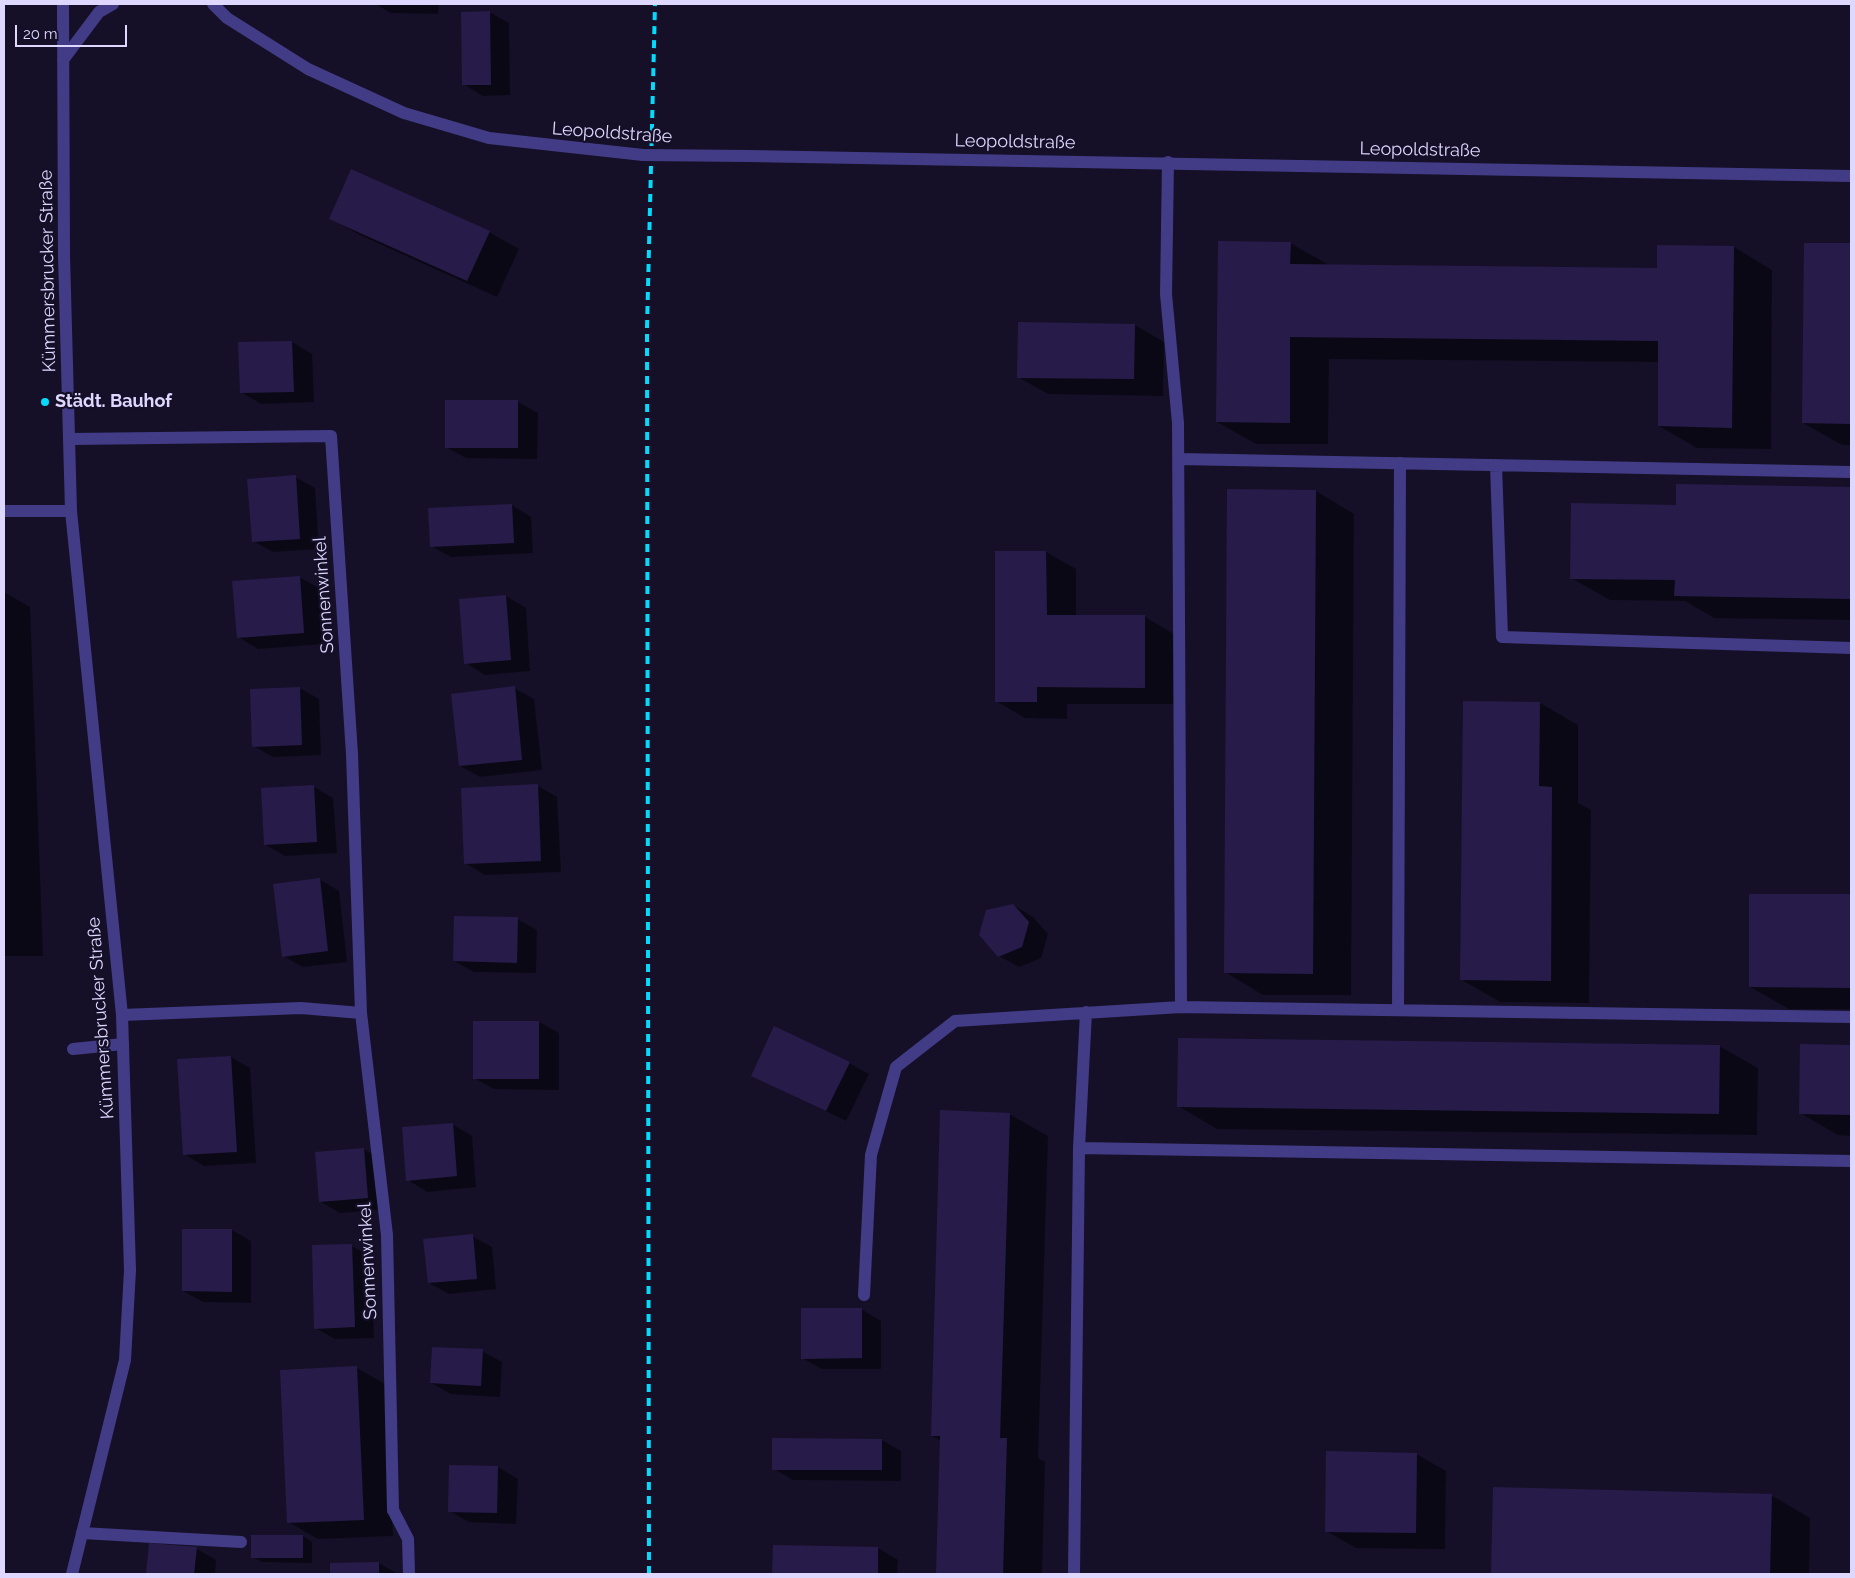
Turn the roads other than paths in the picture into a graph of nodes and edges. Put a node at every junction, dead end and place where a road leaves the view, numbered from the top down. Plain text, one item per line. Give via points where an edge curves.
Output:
1 (63, 4) edge
2 (113, 4) edge
3 (213, 4) edge
4 (63, 60) junction
5 (1168, 162) junction
6 (1851, 176) edge
7 (70, 439) junction
8 (1178, 459) junction
9 (1400, 463) junction
10 (1496, 465) junction
11 (1851, 472) edge
12 (4, 511) edge
13 (72, 511) junction
14 (1851, 648) edge
15 (1181, 1007) junction
16 (1398, 1010) junction
17 (361, 1012) junction
18 (1086, 1012) junction
19 (122, 1015) junction
20 (1851, 1017) edge
21 (123, 1044) junction
22 (73, 1049) dead end
23 (1079, 1148) junction
24 (1851, 1161) edge
25 (864, 1295) dead end
26 (82, 1533) junction
27 (241, 1542) dead end
28 (72, 1574) edge
29 (409, 1574) edge
30 (1074, 1574) edge

1 - 4 street, Kümmersbrucker Straße
2 - 4 street via 99,12
3 - 5 street, Leopoldstraße, bridge via 227,18 308,69 404,113 489,138 644,155
4 - 7 street, Kümmersbrucker Straße via 64,256
5 - 6 street, Leopoldstraße
5 - 8 street via 1166,294 1178,423
7 - 13 street, Kümmersbrucker Straße
7 - 17 street, Sonnenwinkel via 331,436 352,754
8 - 9 street
8 - 15 street
9 - 10 street
9 - 16 street
10 - 11 street
10 - 14 street via 1502,637
12 - 13 street
13 - 19 street, Kümmersbrucker Straße
15 - 16 street
15 - 18 street
16 - 20 street
17 - 19 street via 301,1008
17 - 29 street, Sonnenwinkel via 387,1235 393,1510 408,1539
18 - 23 street
18 - 25 street via 955,1021 896,1067 871,1155
19 - 21 street, Kümmersbrucker Straße
21 - 22 street
21 - 26 street, Kümmersbrucker Straße via 130,1270 124,1360
23 - 24 street
23 - 30 street
26 - 27 street
26 - 28 street, Kümmersbrucker Straße

